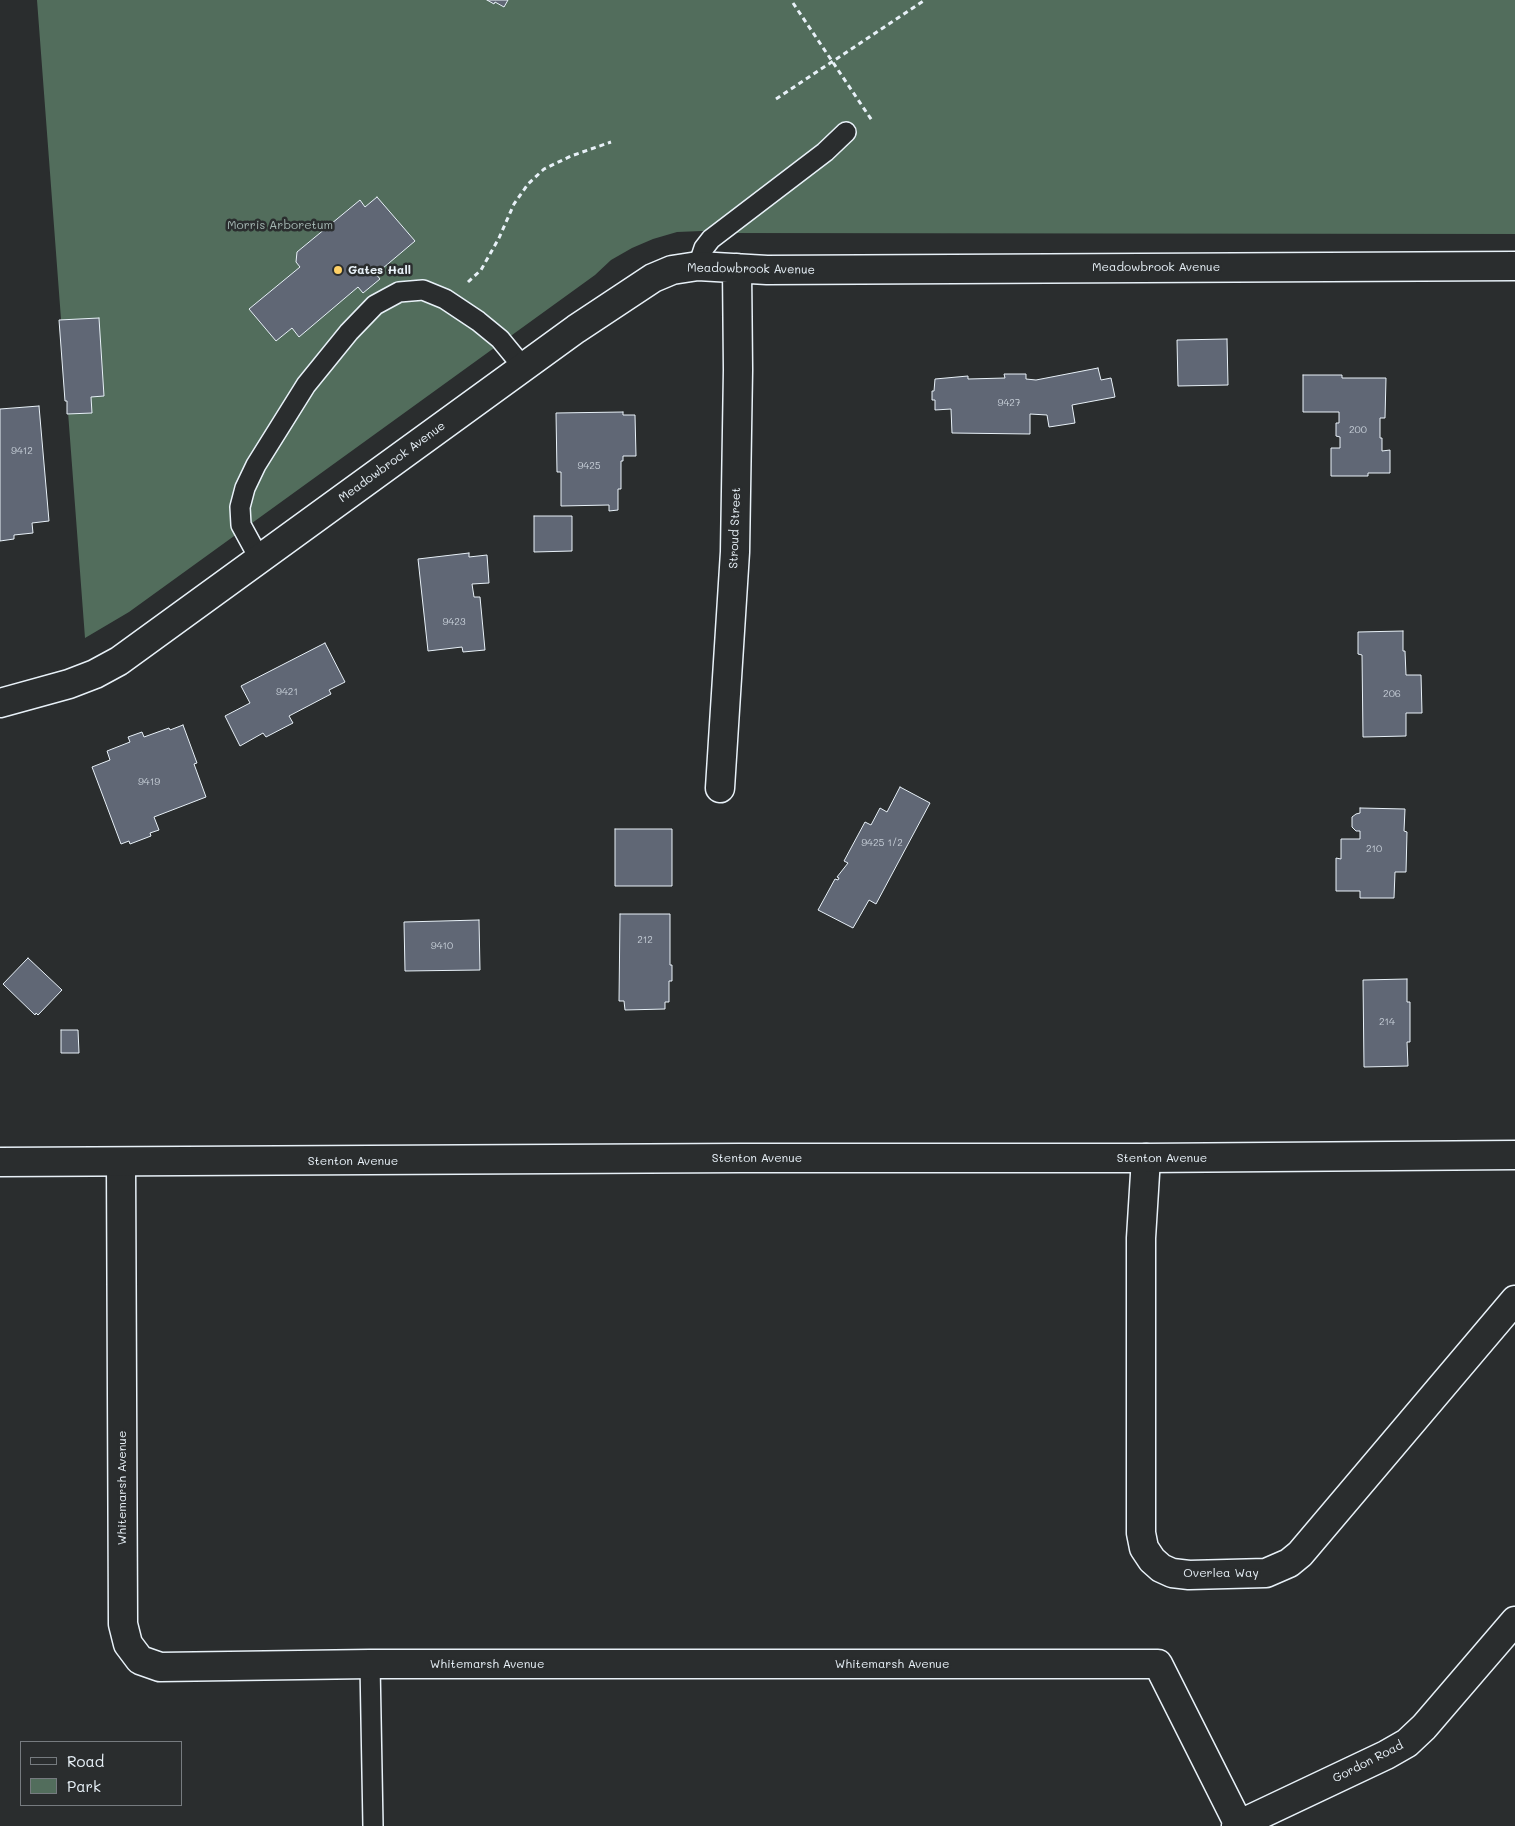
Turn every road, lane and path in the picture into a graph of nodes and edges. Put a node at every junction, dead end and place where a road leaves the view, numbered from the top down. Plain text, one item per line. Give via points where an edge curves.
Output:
1 (925, 0) edge
2 (793, 3) dead end
3 (833, 62) junction
4 (776, 99) dead end
5 (873, 122) dead end
6 (846, 132) dead end
7 (611, 142) dead end
8 (698, 266) junction
9 (1515, 266) edge
10 (737, 268) junction
11 (446, 299) junction
12 (523, 367) junction
13 (259, 558) junction
14 (0, 703) edge
15 (720, 788) dead end
16 (1515, 1156) edge
17 (1146, 1158) junction
18 (0, 1162) edge
19 (122, 1163) junction
20 (1515, 1300) edge
21 (1515, 1620) edge
22 (370, 1664) junction
23 (1238, 1825) edge
24 (373, 1826) edge

1 - 3 path
2 - 3 path
3 - 4 path
3 - 5 path
6 - 8 lane via 825,152 711,239
7 - 11 path via 544,169 528,184 514,204 481,270
8 - 10 street, Meadowbrook Avenue
8 - 12 street, Meadowbrook Avenue via 672,270 653,278
9 - 10 street, Meadowbrook Avenue
10 - 15 street, Stroud Street via 735,552
11 - 12 lane via 500,339
11 - 13 lane via 423,290 399,292 375,305 306,385 245,488 240,507 241,525
12 - 13 street, Meadowbrook Avenue
13 - 14 street, Meadowbrook Avenue via 119,661 69,684
16 - 17 street, Stenton Avenue
17 - 19 street, Stenton Avenue
17 - 20 street, Overlea Way via 1141,1238 1141,1533 1144,1548 1152,1560 1172,1573 1266,1573 1289,1563
18 - 19 street, Stenton Avenue
19 - 22 street, Whitemarsh Avenue via 123,1624 128,1644 140,1660 160,1667
21 - 23 street, Gordon Road via 1424,1727 1406,1743 1386,1756
22 - 23 street, Whitemarsh Avenue via 1158,1664
22 - 24 lane

